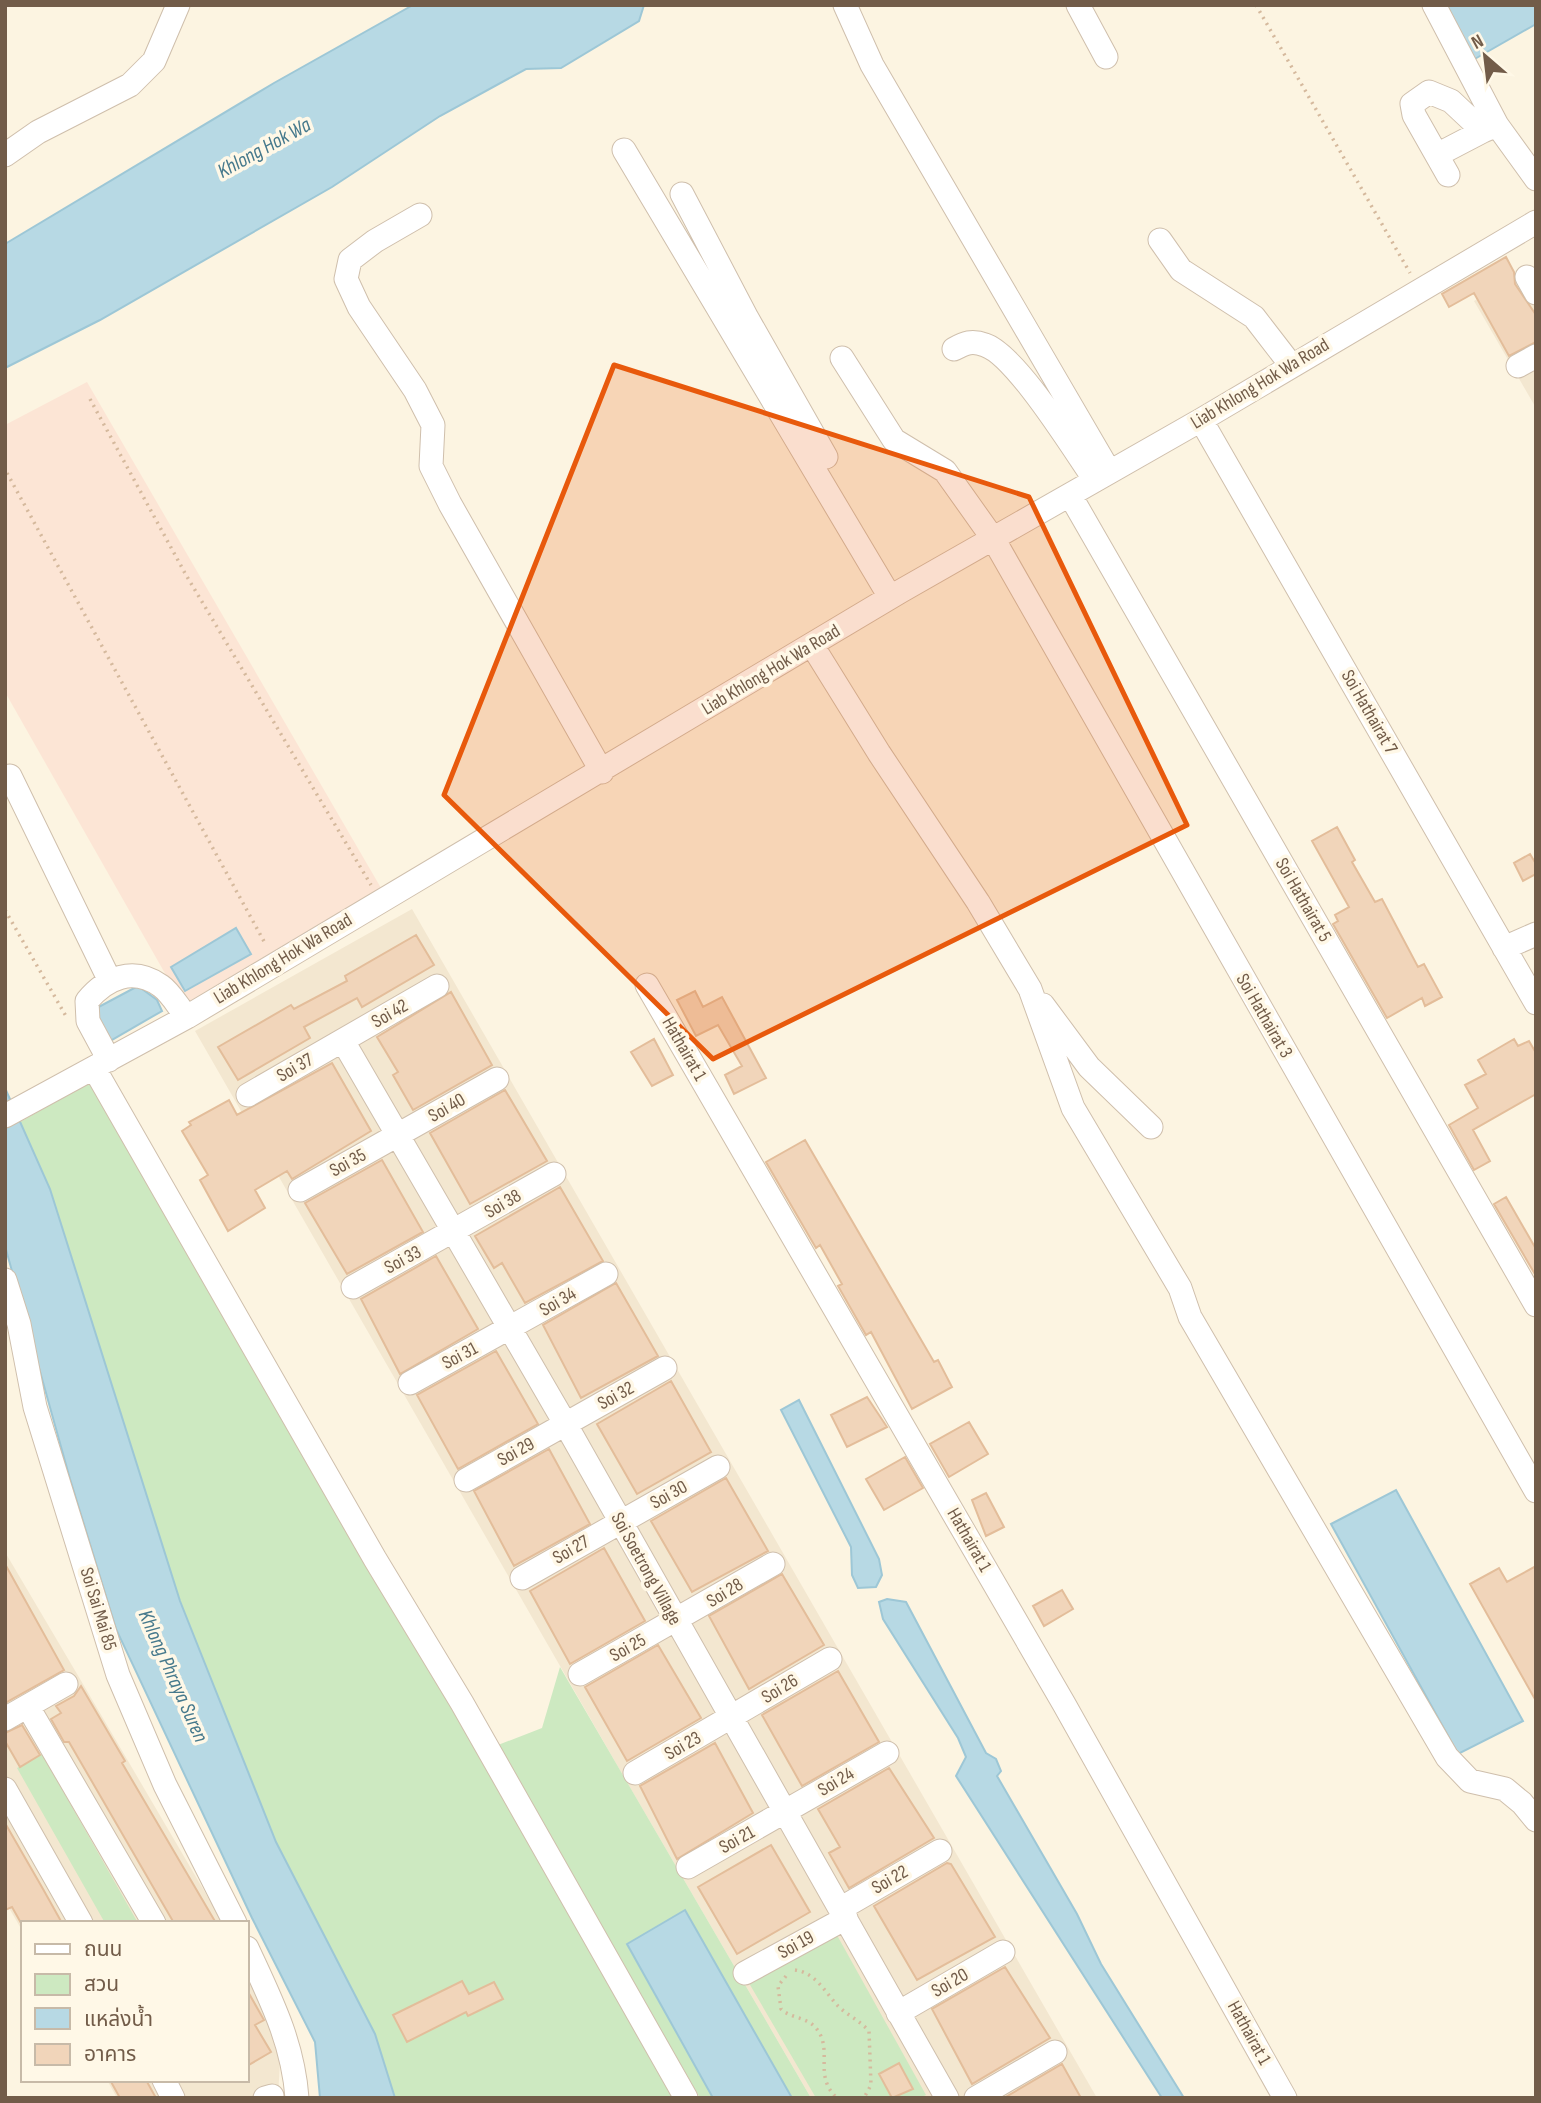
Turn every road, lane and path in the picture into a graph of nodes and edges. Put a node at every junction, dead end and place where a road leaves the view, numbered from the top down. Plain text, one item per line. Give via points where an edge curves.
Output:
1 (178, 5) edge
2 (845, 5) edge
3 (1077, 5) edge
4 (1256, 5) edge
5 (1434, 5) edge
6 (1106, 57) dead end
7 (1490, 128) junction
8 (624, 149) dead end
9 (5, 155) edge
10 (1536, 179) edge
11 (682, 194) dead end
12 (420, 215) dead end
13 (1536, 222) edge
14 (1160, 240) dead end
15 (1419, 290) junction
16 (954, 349) dead end
17 (842, 358) dead end
18 (1292, 365) junction
19 (90, 399) dead end
20 (1201, 420) junction
21 (7, 473) edge
22 (1102, 476) junction
23 (1070, 495) junction
24 (994, 540) junction
25 (896, 594) junction
26 (811, 645) junction
27 (602, 772) junction
28 (10, 776) dead end
29 (380, 899) junction
30 (5, 910) edge
31 (1536, 934) edge
32 (1504, 948) junction
33 (276, 963) junction
34 (109, 979) junction
35 (647, 985) dead end
36 (437, 986) dead end
37 (1030, 989) junction
38 (1536, 1003) edge
39 (187, 1017) junction
40 (69, 1022) dead end
41 (343, 1041) junction
42 (101, 1064) junction
43 (497, 1079) dead end
44 (248, 1095) dead end
45 (5, 1116) edge
46 (1151, 1127) dead end
47 (397, 1137) junction
48 (554, 1174) dead end
49 (300, 1190) dead end
50 (453, 1233) junction
51 (606, 1275) dead end
52 (5, 1280) edge
53 (353, 1287) dead end
54 (1536, 1304) edge
55 (510, 1329) junction
56 (665, 1368) dead end
57 (410, 1384) dead end
58 (566, 1424) junction
59 (718, 1467) dead end
60 (466, 1480) dead end
61 (1536, 1491) edge
62 (620, 1522) junction
63 (773, 1564) dead end
64 (522, 1578) dead end
65 (676, 1622) junction
66 (830, 1659) dead end
67 (580, 1674) dead end
68 (66, 1684) dead end
69 (28, 1707) junction
70 (731, 1718) junction
71 (5, 1719) edge
72 (887, 1752) dead end
73 (635, 1773) dead end
74 (5, 1788) edge
75 (785, 1812) junction
76 (1536, 1820) edge
77 (940, 1851) dead end
78 (688, 1867) dead end
79 (843, 1913) junction
80 (80, 1921) edge
81 (153, 1921) edge
82 (234, 1921) edge
83 (248, 1950) edge
84 (1003, 1952) dead end
85 (746, 1973) dead end
86 (898, 2013) junction
87 (1055, 2052) dead end
88 (165, 2082) edge
89 (864, 2097) edge
90 (173, 2098) edge
91 (297, 2098) edge
92 (686, 2098) edge
93 (837, 2098) edge
94 (947, 2098) edge
95 (976, 2098) edge
96 (1285, 2098) edge

1 - 9 street via 154,61 130,85 37,132
2 - 22 street via 872,65
3 - 6 street
4 - 15 path
5 - 7 street
7 - 7 street via 1442,165 1412,104 1429,92
7 - 10 street
8 - 25 street
11 - 25 street
12 - 27 street via 350,260 346,279 433,425 431,466 450,504
13 - 15 street, Liab Khlong Hok Wa Road
14 - 18 street via 1181,270 1254,317
15 - 18 street, Liab Khlong Hok Wa Road
16 - 22 street via 968,341 987,345 1010,362
17 - 24 street, Soi Hathairat 3 via 894,440 945,471
18 - 20 street, Liab Khlong Hok Wa Road
19 - 29 path via 186,575
20 - 22 street, Liab Khlong Hok Wa Road
20 - 32 street, Soi Hathairat 7
21 - 33 path
22 - 23 street, Liab Khlong Hok Wa Road
23 - 24 street, Liab Khlong Hok Wa Road
23 - 54 street, Soi Hathairat 5
24 - 25 street, Liab Khlong Hok Wa Road
24 - 61 street, Soi Hathairat 3
25 - 26 street, Liab Khlong Hok Wa Road
26 - 27 street, Liab Khlong Hok Wa Road
26 - 37 street
27 - 29 street, Liab Khlong Hok Wa Road
28 - 34 street
29 - 33 street, Liab Khlong Hok Wa Road
30 - 40 path
31 - 32 street
32 - 38 street, Soi Hathairat 7
33 - 39 street, Liab Khlong Hok Wa Road
34 - 39 street via 130,975 161,986
34 - 42 street via 87,1001
35 - 96 street, Hathairat 1 via 1057,1692
36 - 41 street, Soi 42
37 - 46 street via 1088,1067
37 - 76 street via 1073,1108 1180,1287 1190,1317 1402,1684 1447,1757 1469,1781 1505,1789
39 - 42 street, Liab Khlong Hok Wa Road
41 - 44 street, Soi 37
41 - 47 street, Soi Soetrong Village
42 - 45 street, Liab Khlong Hok Wa Road
42 - 92 street via 375,1559 463,1703
43 - 47 street, Soi 40
47 - 49 street, Soi 35
47 - 50 street, Soi Soetrong Village
48 - 50 street, Soi 38
50 - 53 street, Soi 33
50 - 55 street, Soi Soetrong Village
51 - 55 street, Soi 34
52 - 82 street, Soi Sai Mai 85 via 19,1324 35,1407 118,1675 165,1785
55 - 57 street, Soi 31
55 - 58 street, Soi Soetrong Village
56 - 58 street, Soi 32
58 - 60 street, Soi 29
58 - 62 street, Soi Soetrong Village
59 - 62 street, Soi 30
62 - 64 street, Soi 27
62 - 65 street, Soi Soetrong Village
63 - 65 street, Soi 28
65 - 67 street, Soi 25
65 - 70 street, Soi Soetrong Village
66 - 70 street, Soi 26
68 - 69 street
69 - 71 street
69 - 81 street
70 - 73 street, Soi 23
70 - 75 street, Soi Soetrong Village
72 - 75 street, Soi 24
74 - 80 street
75 - 78 street, Soi 21
75 - 79 street, Soi Soetrong Village
77 - 79 street, Soi 22
79 - 85 street, Soi 19
79 - 86 street, Soi Soetrong Village
83 - 91 street via 285,2030 295,2066
84 - 86 street, Soi 20
86 - 94 street, Soi Soetrong Village
87 - 95 street
88 - 90 street
89 - 93 path via 872,2078 869,2032 841,2009 814,1977 793,1970 778,1986 781,2009 815,2027 824,2049 823,2076

